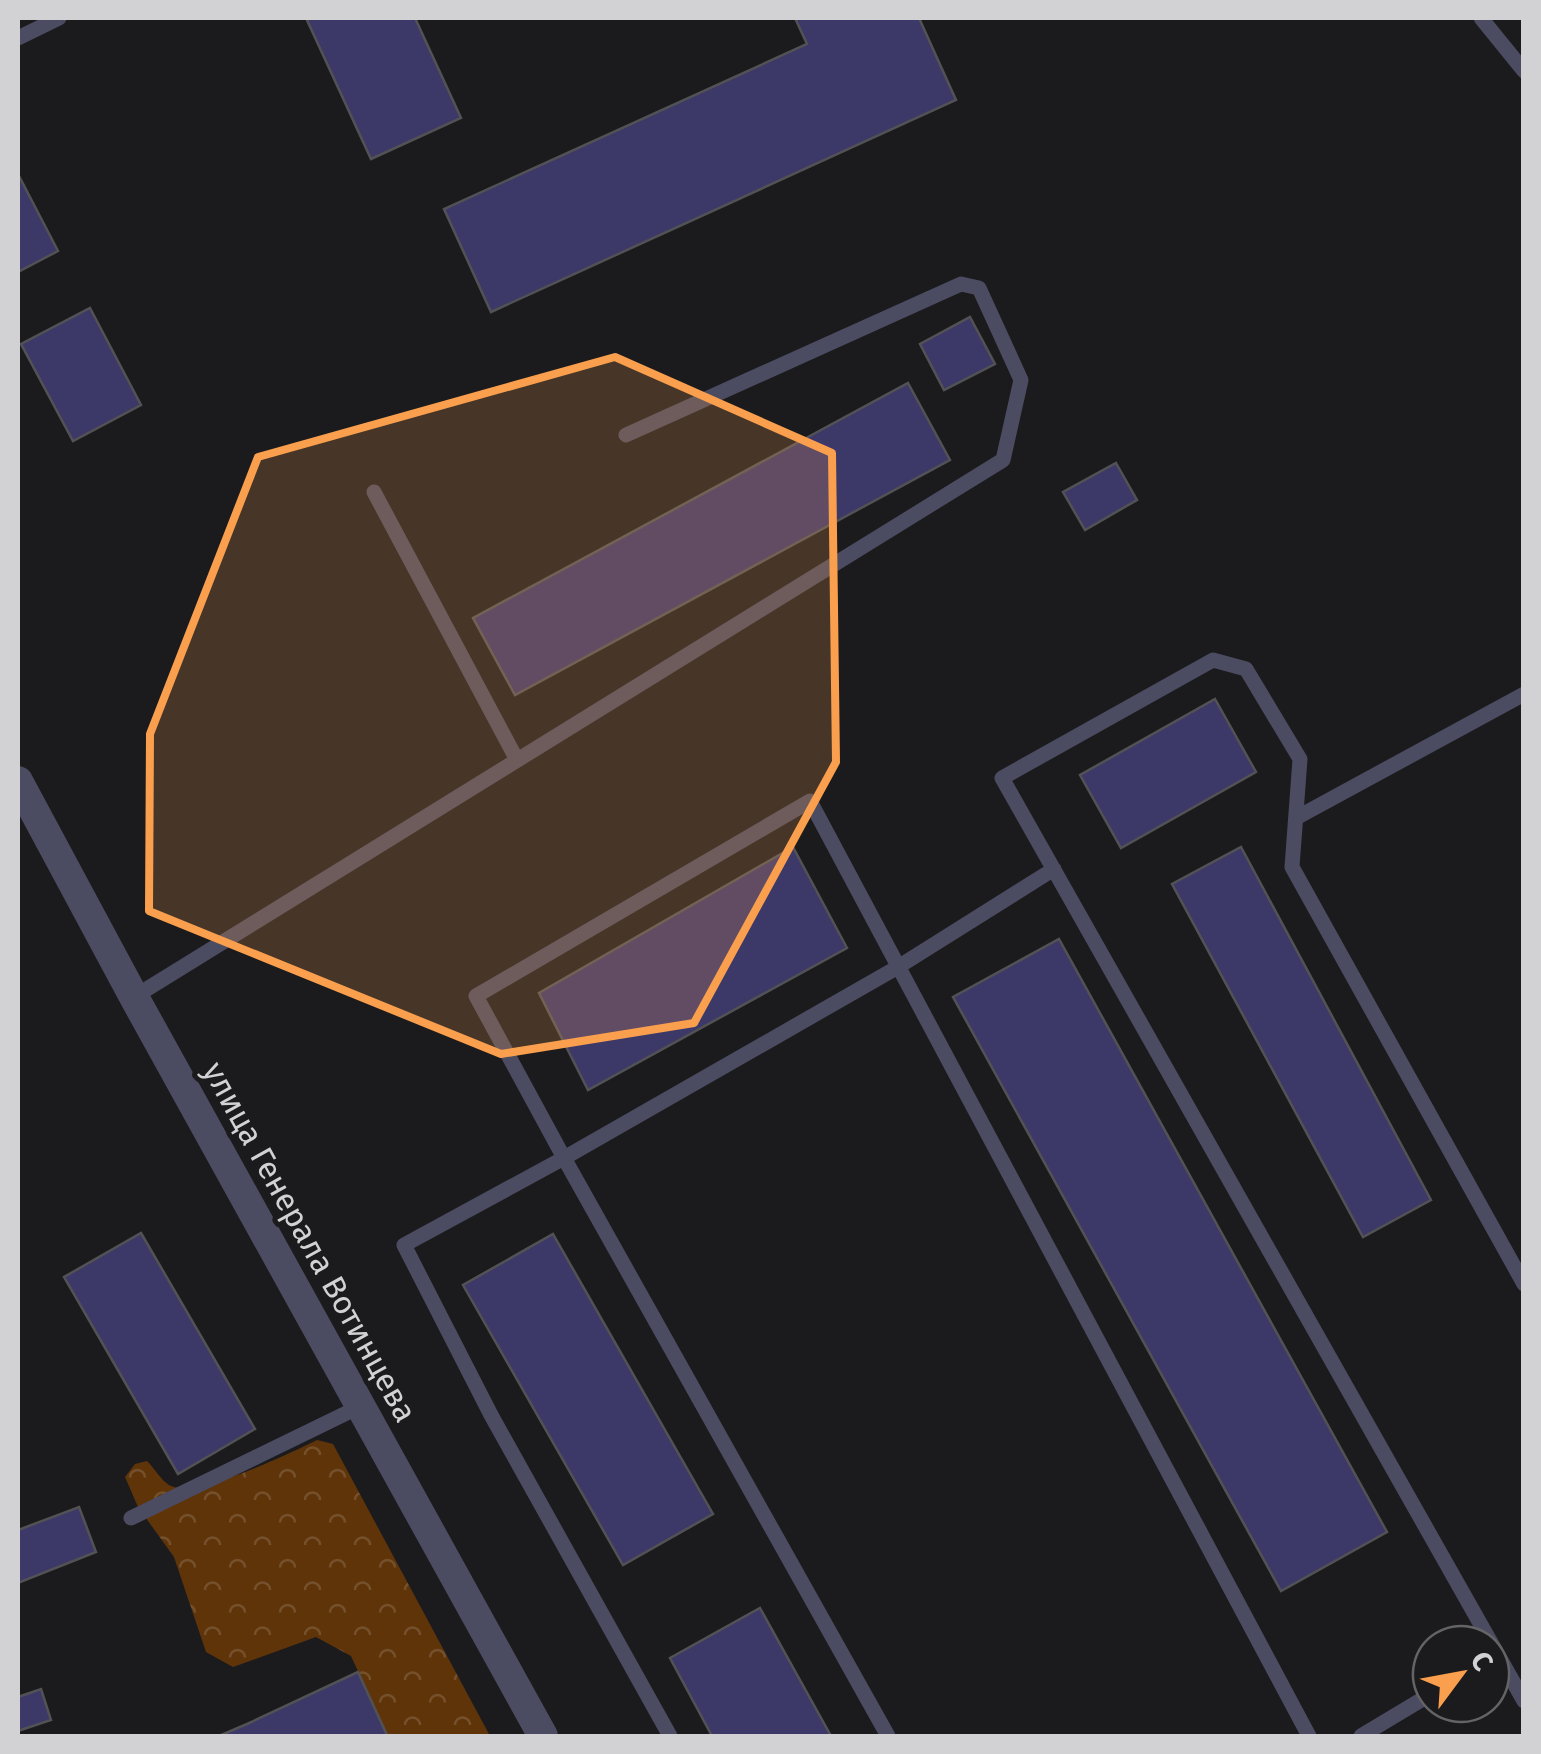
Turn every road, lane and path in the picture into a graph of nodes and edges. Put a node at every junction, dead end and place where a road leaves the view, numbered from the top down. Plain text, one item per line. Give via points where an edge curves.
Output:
1 (59, 18) edge
2 (1481, 18) edge
3 (18, 38) edge
4 (1524, 71) edge
5 (626, 435) dead end
6 (374, 492) dead end
7 (1524, 694) edge
8 (517, 760) junction
9 (18, 780) edge
10 (1296, 818) junction
11 (1054, 869) junction
12 (898, 967) junction
13 (134, 997) junction
14 (564, 1158) junction
15 (1524, 1284) edge
16 (361, 1406) junction
17 (132, 1518) dead end
18 (1476, 1624) edge
19 (1411, 1706) edge
20 (544, 1736) edge
21 (670, 1736) edge
22 (888, 1736) edge
23 (1309, 1736) edge
24 (1361, 1736) edge

1 - 3 lane
2 - 4 lane
5 - 8 lane via 961,284 979,288 1021,380 1003,460
6 - 8 lane
7 - 10 lane
8 - 13 lane
9 - 13 street, улица Генерала Вотинцева
10 - 11 lane via 1300,759 1246,670 1213,660 1002,778
10 - 15 lane via 1292,867
11 - 12 lane
11 - 18 lane
12 - 14 lane
12 - 14 lane via 810,801 476,996
12 - 23 lane
13 - 16 street, улица Генерала Вотинцева
14 - 21 lane via 404,1245
14 - 22 lane
16 - 17 lane
16 - 20 street, улица Генерала Вотинцева
19 - 24 lane

